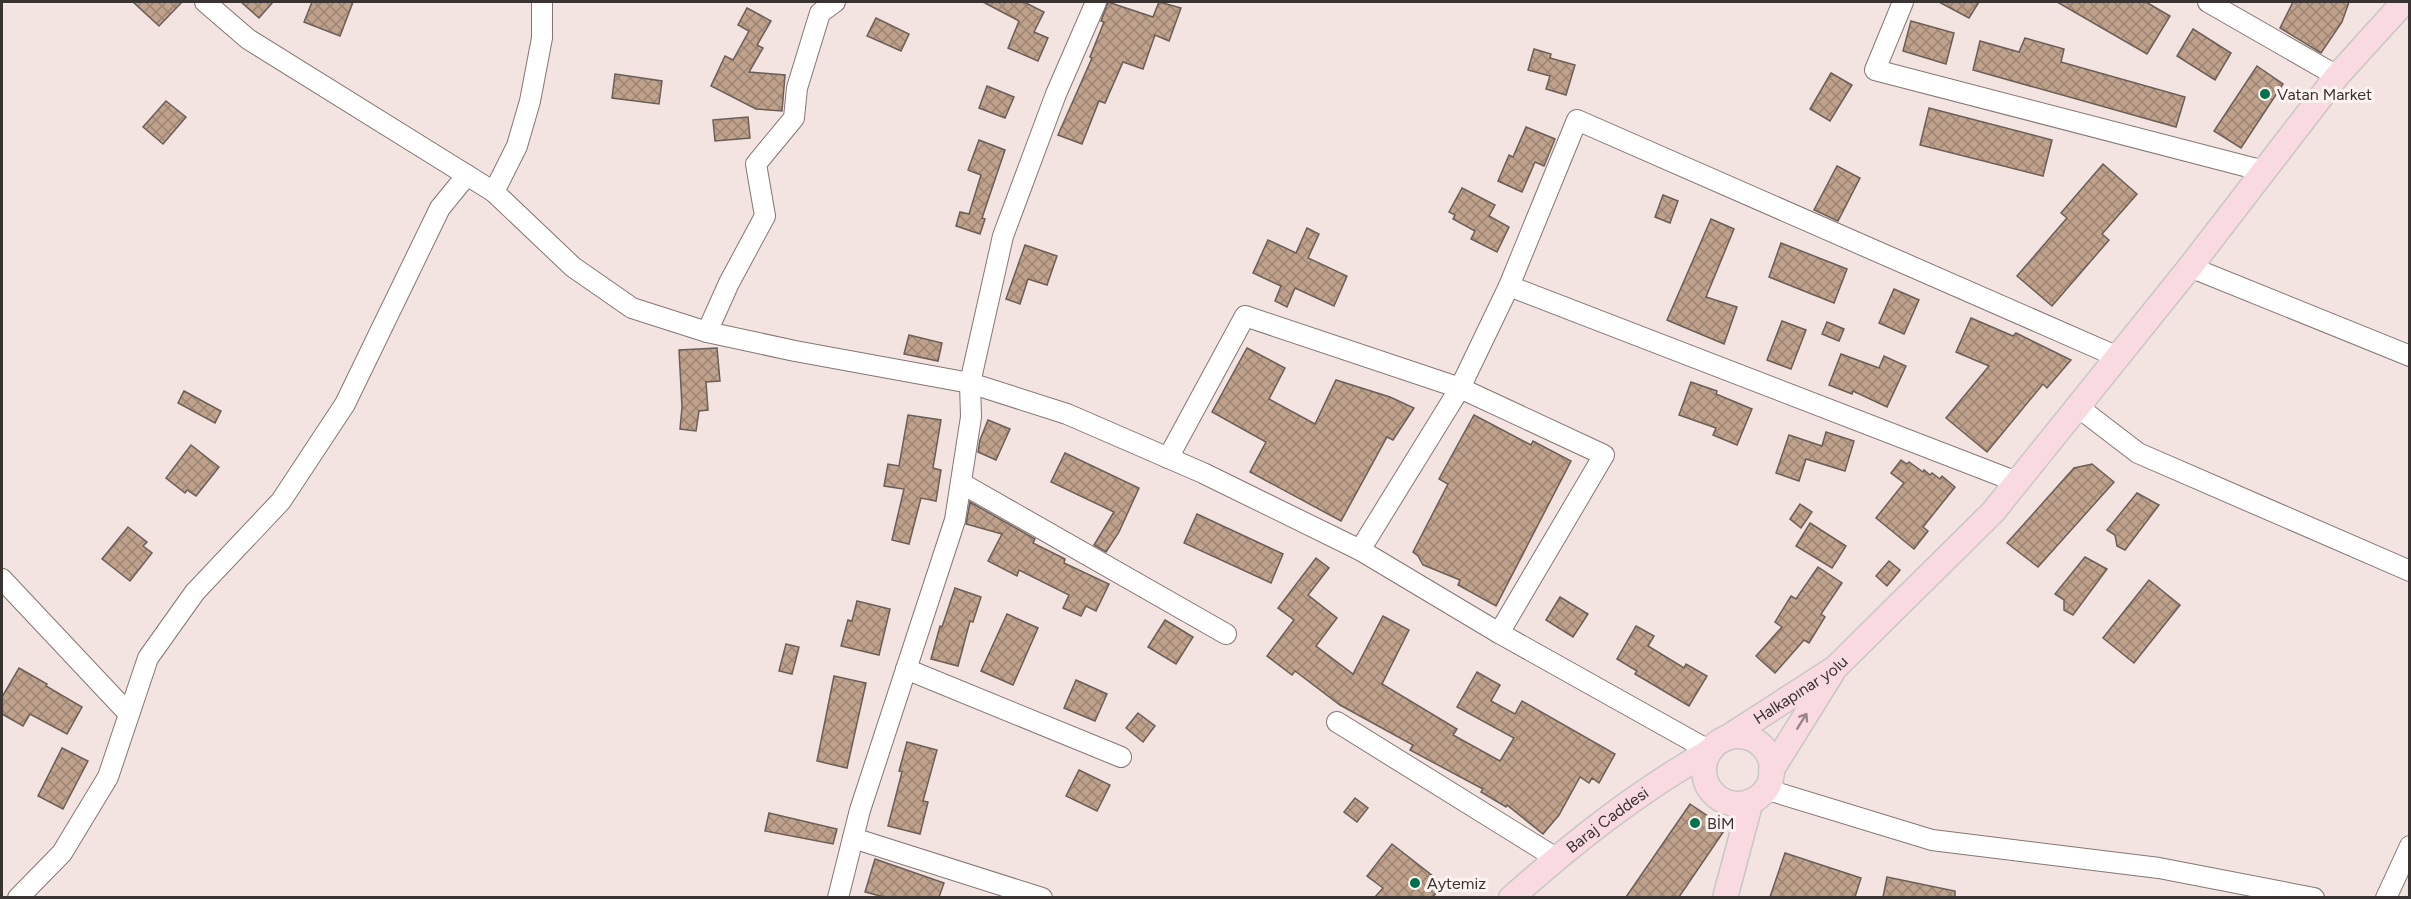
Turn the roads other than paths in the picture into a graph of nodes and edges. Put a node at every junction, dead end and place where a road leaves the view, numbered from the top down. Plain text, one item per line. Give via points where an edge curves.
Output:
1 (205, 2) edge
2 (542, 2) edge
3 (835, 2) edge
4 (1096, 2) edge
5 (1903, 2) edge
6 (2208, 2) edge
7 (2404, 2) edge
8 (2337, 76) junction
9 (2264, 171) junction
10 (467, 174) junction
11 (494, 192) junction
12 (2190, 267) junction
13 (1509, 286) junction
14 (708, 332) junction
15 (2409, 356) edge
16 (2118, 357) junction
17 (970, 383) junction
18 (1460, 388) junction
19 (2078, 407) junction
20 (1168, 458) junction
21 (2017, 482) junction
22 (961, 483) junction
23 (1360, 550) junction
24 (2409, 571) edge
25 (2, 579) edge
26 (1498, 633) junction
27 (1226, 634) dead end
28 (1835, 668) junction
29 (906, 669) junction
30 (129, 714) junction
31 (1337, 722) dead end
32 (1717, 745) junction
33 (1121, 757) dead end
34 (1763, 787) junction
35 (853, 838) junction
36 (2409, 846) edge
37 (1556, 858) junction
38 (18, 897) edge
39 (838, 897) edge
40 (1042, 897) edge
41 (1511, 897) edge
42 (1725, 897) edge
43 (2314, 897) edge
44 (2386, 897) edge

1 - 10 street via 248,39
2 - 11 street via 543,38 530,101 518,146
3 - 14 street via 820,13 797,88 794,118 756,164 765,216
4 - 17 street via 1056,94 1003,236
5 - 9 street via 1875,70
6 - 8 street
7 - 8 main road
8 - 9 main road
9 - 12 main road
10 - 11 street
10 - 30 street via 440,208 345,404 281,501 195,592 148,658
11 - 14 street via 573,267 632,308
12 - 15 street
12 - 16 main road
13 - 16 street via 1577,120
13 - 18 street
13 - 21 street
14 - 17 street
16 - 19 main road
17 - 20 street via 1067,414
17 - 22 street via 971,417
18 - 20 street via 1245,316
18 - 23 street
18 - 26 street via 1604,455
19 - 21 main road
19 - 24 street via 2138,453
20 - 23 street
21 - 28 main road via 1993,512
22 - 27 street
22 - 29 street via 955,520
23 - 26 street
25 - 30 street
26 - 32 street
28 - 32 main road, Halkapınar yolu
34 -> 28 main road, Halkapınar yolu
29 - 33 street
29 - 35 street
30 - 38 street via 108,777 62,853
31 - 37 street
32 - 34 main road via 1734,736 1753,739 1766,752
32 - 34 main road via 1704,769 1715,795 1732,803
32 - 37 main road, Baraj Caddesi via 1643,792
34 - 42 main road, Halkapınar yolu
34 - 43 street via 1932,840 2159,868
35 - 39 street
35 - 40 street
36 - 44 street
37 - 41 main road, Baraj Caddesi

